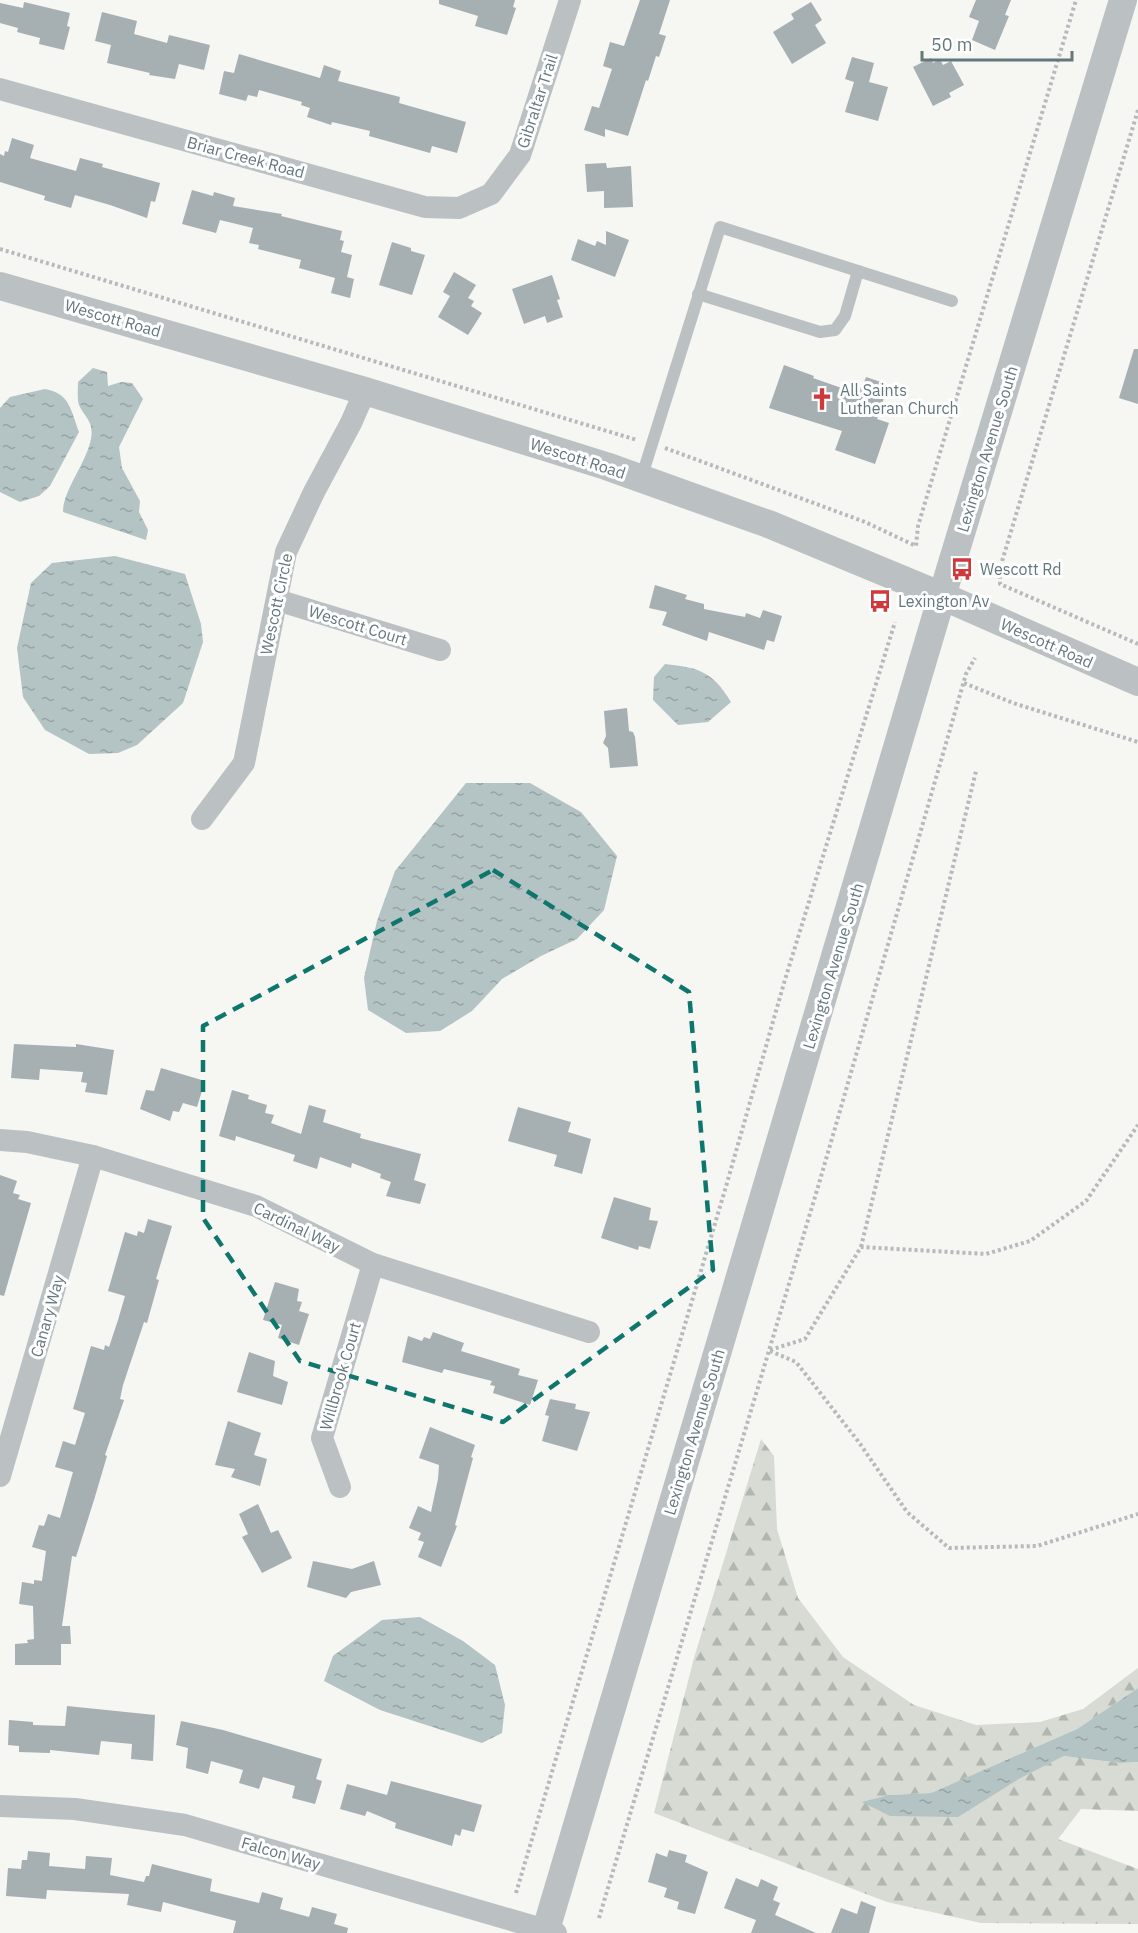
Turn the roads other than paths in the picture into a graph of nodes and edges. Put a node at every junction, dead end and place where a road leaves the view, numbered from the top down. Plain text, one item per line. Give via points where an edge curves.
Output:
1 (570, 0) edge
2 (1123, 0) edge
3 (0, 89) edge
4 (491, 194) joint
5 (858, 271) junction
6 (0, 286) edge
7 (698, 294) junction
8 (952, 301) dead end
9 (365, 391) junction
10 (641, 479) junction
11 (942, 597) junction
12 (277, 600) junction
13 (440, 650) dead end
14 (1138, 682) edge
15 (202, 819) dead end
16 (0, 1140) edge
17 (93, 1156) junction
18 (373, 1264) junction
19 (589, 1332) dead end
20 (0, 1476) edge
21 (340, 1487) dead end
22 (0, 1806) edge
23 (549, 1932) edge

1 - 4 street, Gibraltar Trail via 520,155
2 - 11 street, Lexington Avenue South
3 - 4 street, Briar Creek Road via 425,207 459,208
5 - 7 lane via 844,316 835,330 820,332
5 - 7 lane via 720,227
5 - 8 lane
6 - 9 street, Wescott Road
7 - 10 lane
9 - 10 street, Wescott Road
9 - 12 street, Wescott Circle via 286,552
10 - 11 street, Wescott Road via 771,525
11 - 14 street, Wescott Road
11 - 23 street, Lexington Avenue South
12 - 13 street, Wescott Court
12 - 15 street, Wescott Circle via 244,763
16 - 17 street, Cardinal Way
17 - 18 street, Cardinal Way via 256,1206
17 - 20 street, Canary Way
18 - 19 street, Cardinal Way
18 - 21 street, Willbrook Court via 322,1438
22 - 23 street, Falcon Way via 75,1809 185,1825

